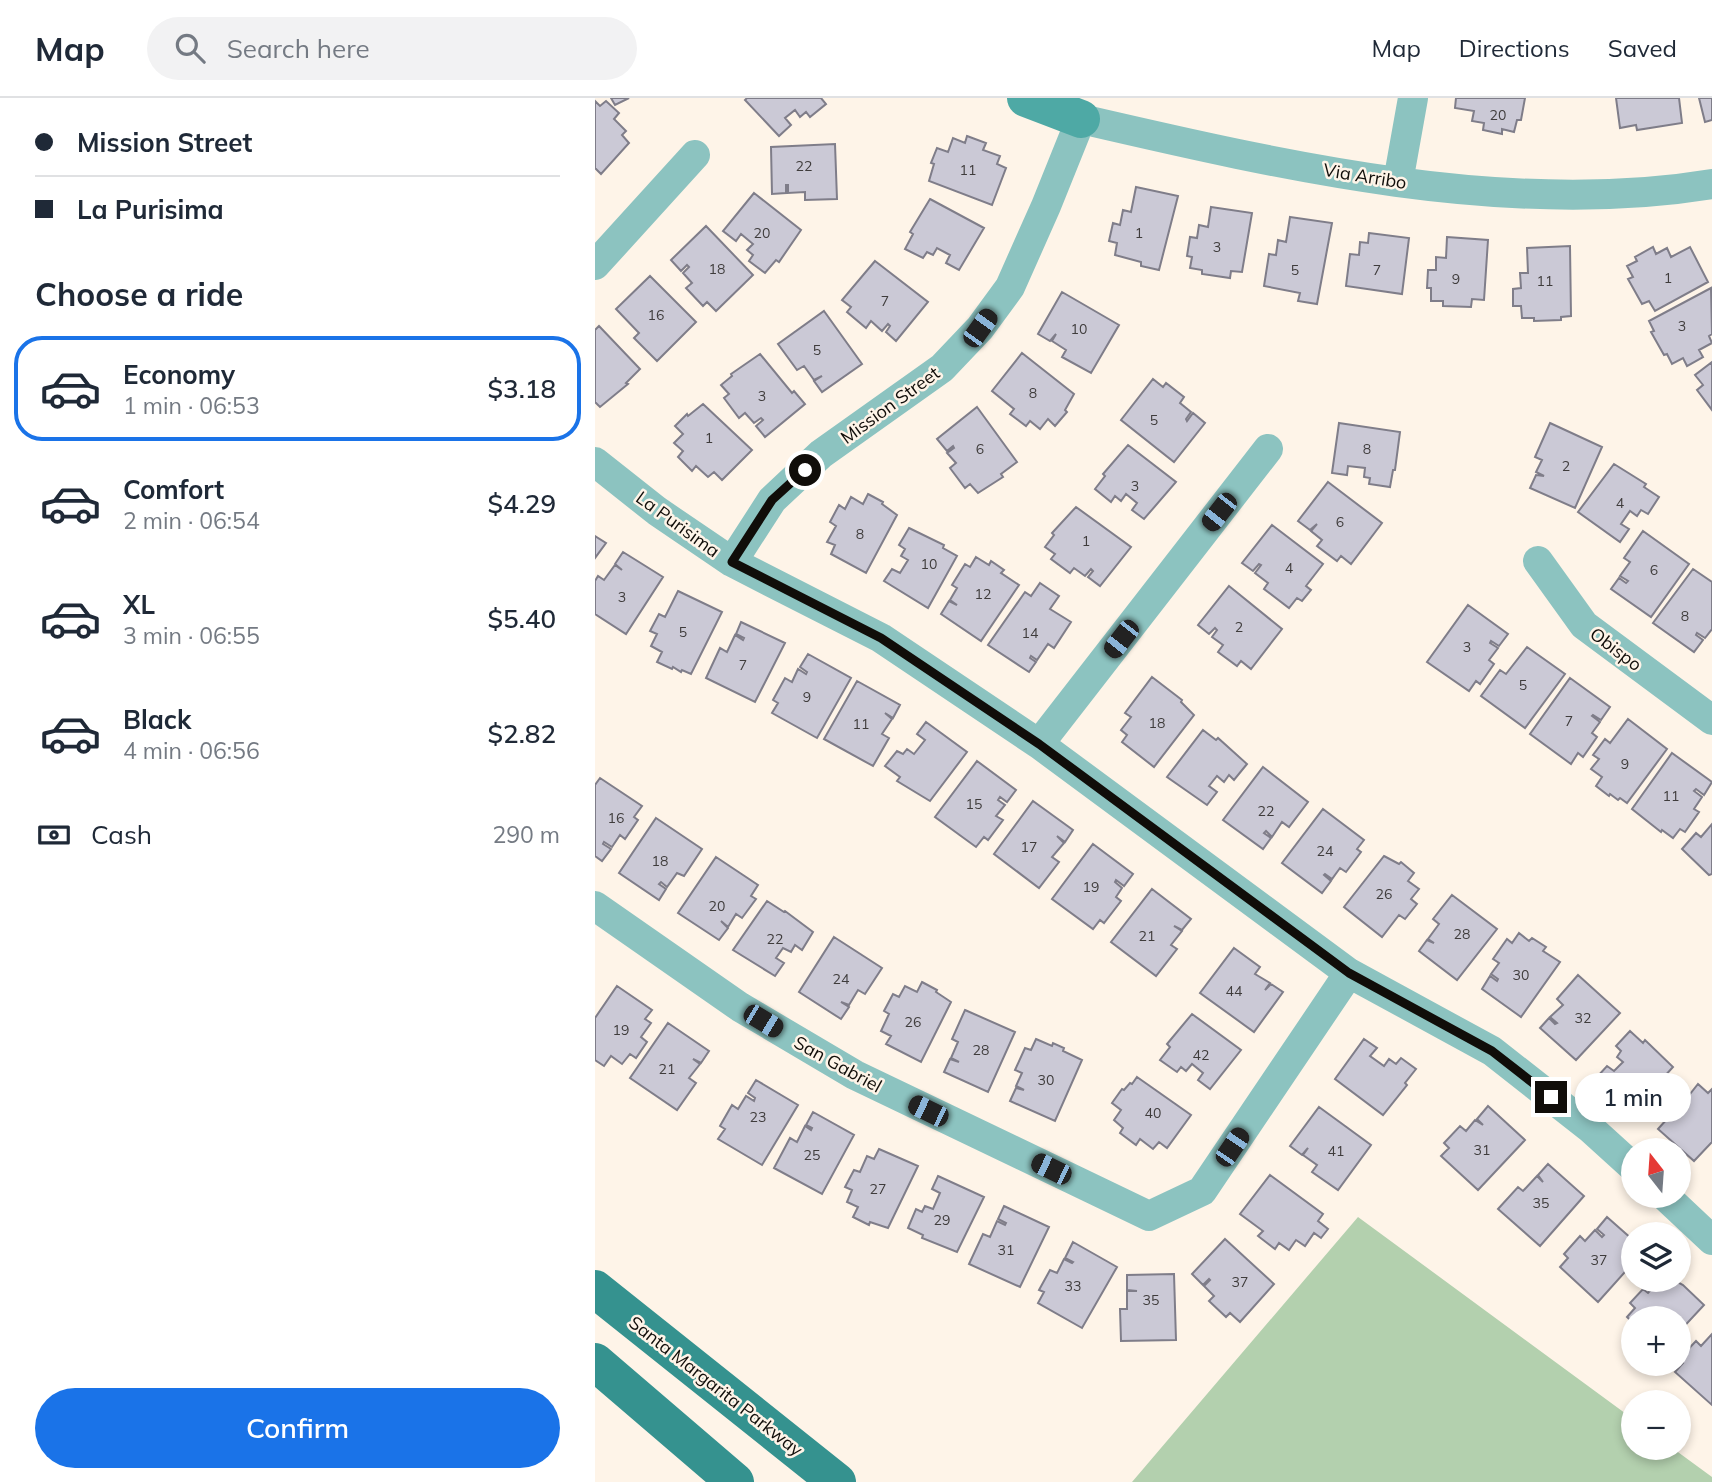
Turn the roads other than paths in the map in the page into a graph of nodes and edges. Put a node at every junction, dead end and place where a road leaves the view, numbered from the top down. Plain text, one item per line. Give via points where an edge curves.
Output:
1 (1026, 98) edge
2 (1413, 98) edge
3 (1081, 119) junction
4 (695, 155) dead end
5 (1398, 182) junction
6 (1712, 184) edge
7 (595, 265) edge
8 (1268, 449) dead end
9 (595, 462) edge
10 (1538, 561) dead end
11 (732, 562) junction
12 (1712, 720) edge
13 (1039, 744) junction
14 (595, 906) edge
15 (1349, 973) junction
16 (1621, 1156) edge
17 (1678, 1208) edge
18 (1712, 1240) edge
19 (595, 1289) edge
20 (595, 1362) edge
21 (735, 1482) edge
22 (837, 1482) edge

1 - 3 street, Via Arribo
2 - 5 street
3 - 5 street, Via Arribo via 1241,156
3 - 11 street, Mission Street via 1010,287 980,328 942,368 821,454 772,500
4 - 7 street
5 - 6 street, Via Arribo via 1525,194 1665,192
8 - 13 street
9 - 11 street, La Purisima
10 - 12 street, Obispo via 1584,625
11 - 13 street, La Purisima via 881,638
13 - 15 street, La Purisima
14 - 15 street, San Gabriel via 740,1007 855,1075 1149,1216 1202,1191
15 - 16 street, La Purisima via 1492,1051
17 - 18 street
19 - 22 main road, Santa Margarita Parkway
20 - 21 main road

